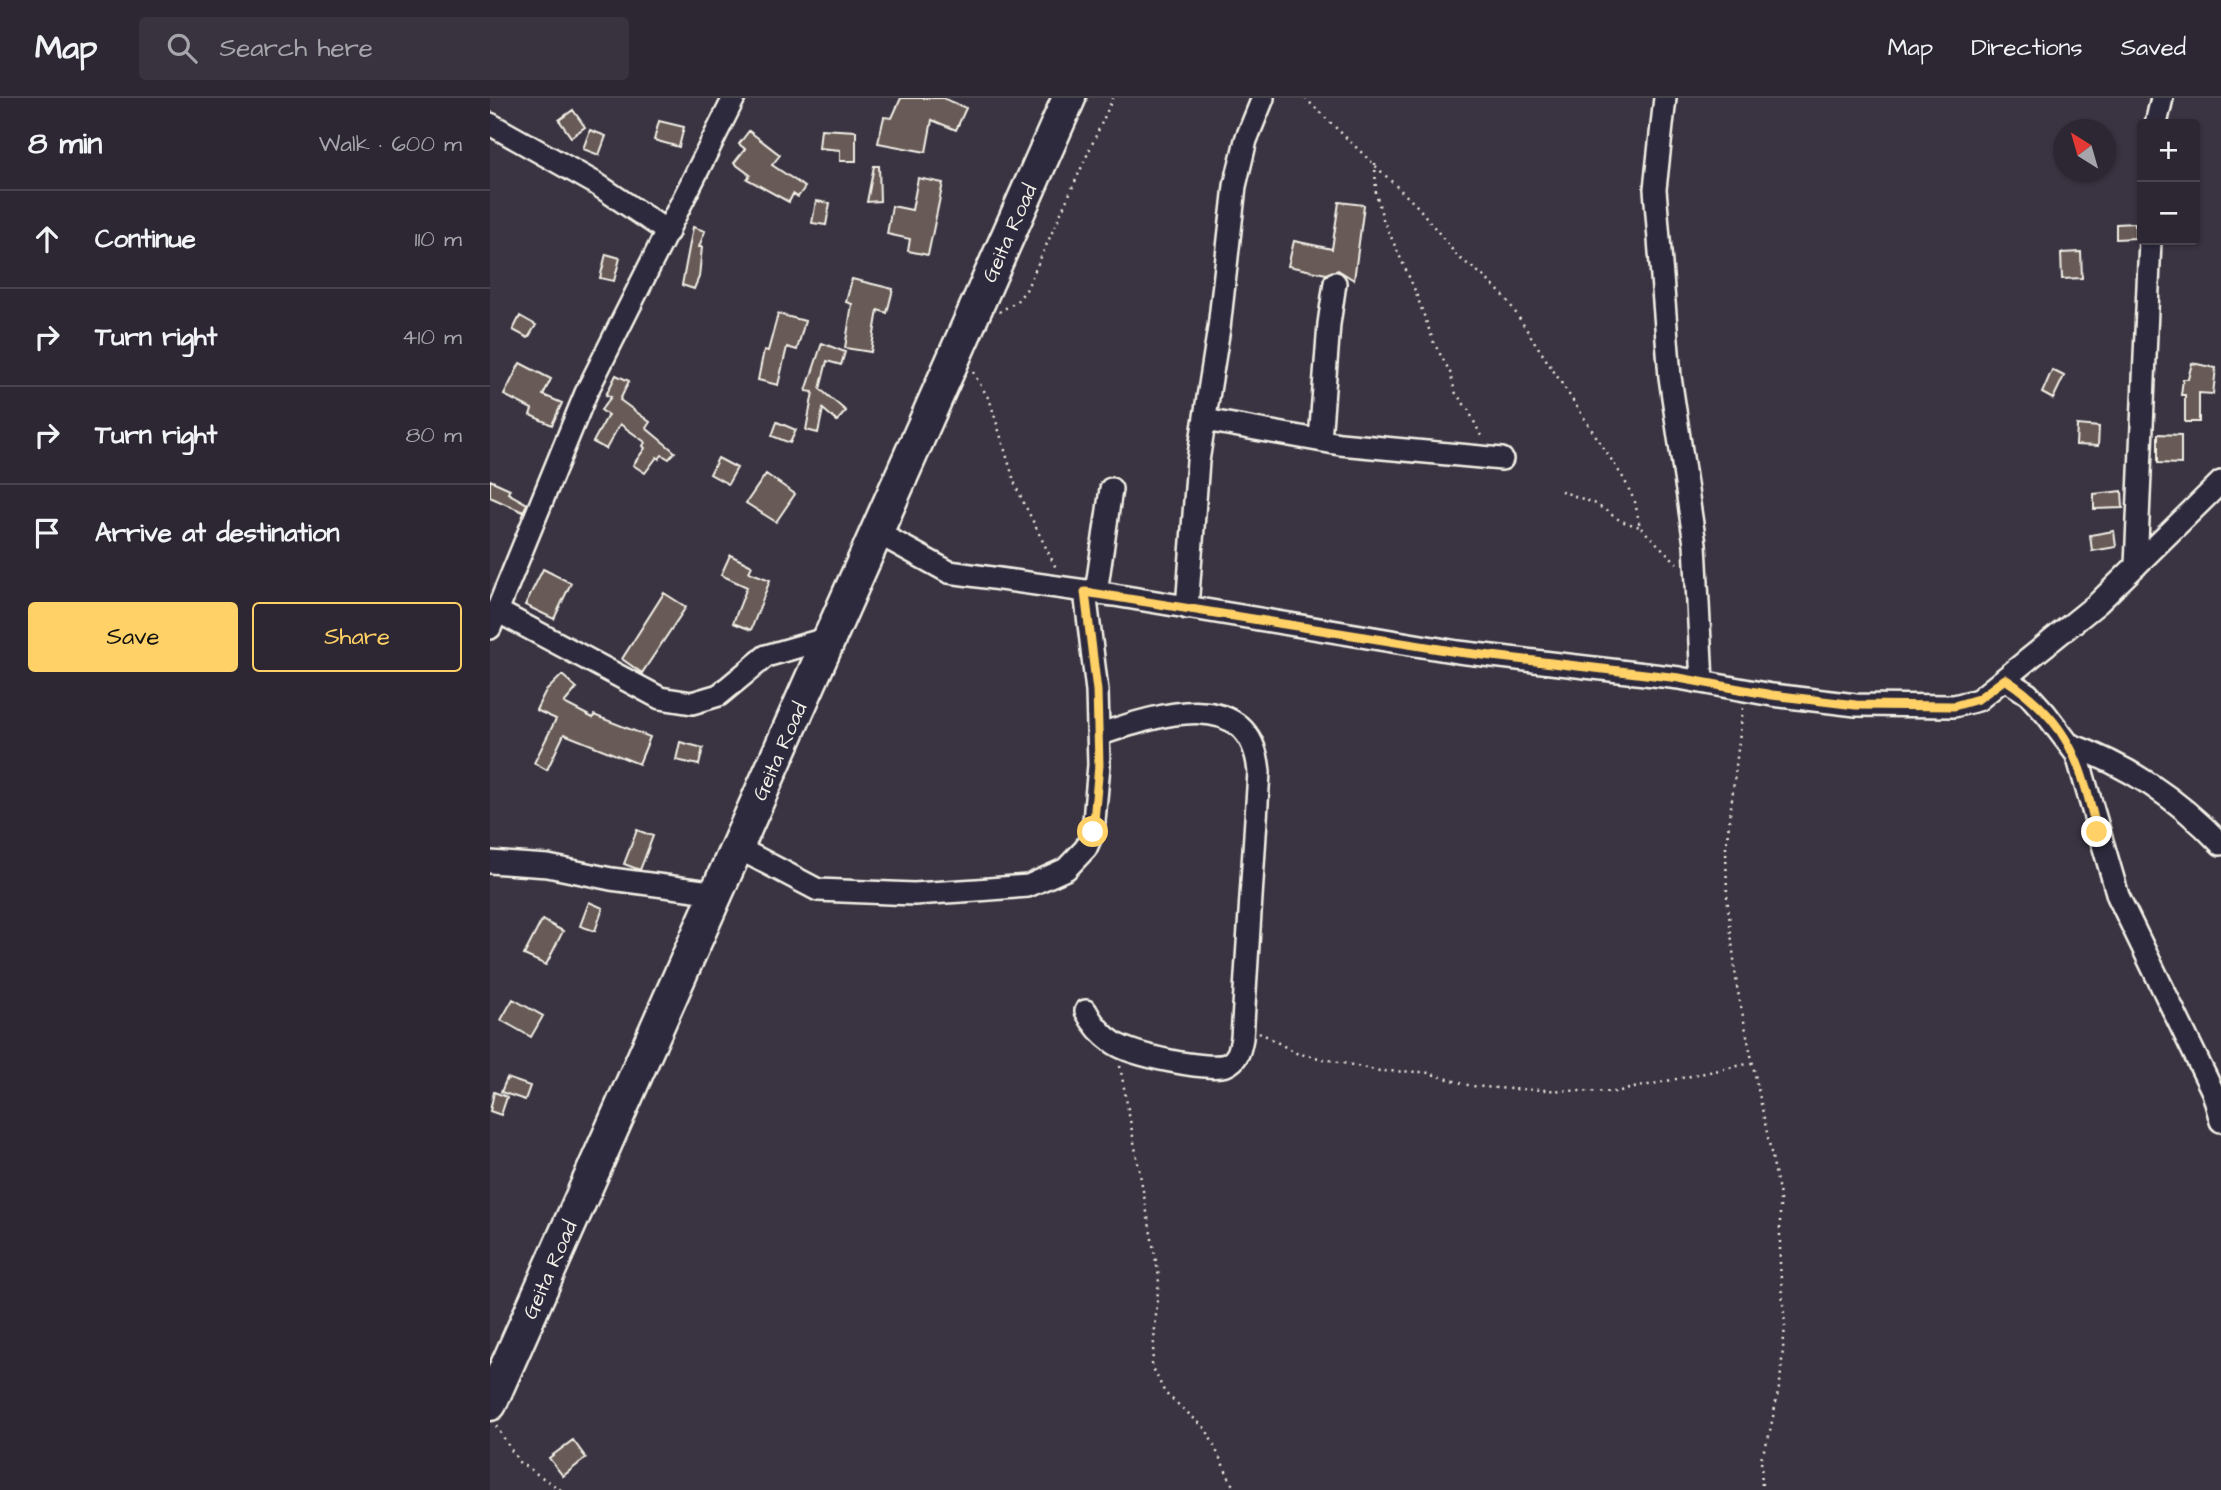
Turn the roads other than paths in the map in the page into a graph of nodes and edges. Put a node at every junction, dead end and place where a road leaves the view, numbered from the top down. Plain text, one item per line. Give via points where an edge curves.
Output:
1 (734, 98) edge
2 (1069, 98) edge
3 (1263, 98) edge
4 (1665, 98) edge
5 (2162, 98) edge
6 (2157, 119) edge
7 (490, 124) edge
8 (668, 232) junction
9 (2150, 245) edge
10 (1335, 283) dead end
11 (1205, 420) junction
12 (1320, 440) junction
13 (1493, 458) road end
14 (2221, 482) edge
15 (1111, 489) dead end
16 (878, 533) junction
17 (2136, 566) junction
18 (1083, 591) junction
19 (1187, 608) junction
20 (493, 619) edge
21 (832, 637) junction
22 (2005, 679) junction
23 (1702, 682) junction
24 (1098, 735) junction
25 (2069, 744) junction
26 (2221, 844) edge
27 (738, 848) junction
28 (490, 862) edge
29 (718, 893) junction
30 (1086, 1011) dead end
31 (2221, 1121) edge
32 (490, 1404) edge

1 - 8 street
2 - 16 highway, Geita Road
3 - 11 street via 1235,186
4 - 23 street via 1655,188 1660,274 1671,389 1691,514
5 - 6 street
7 - 8 street via 596,183
8 - 20 street via 586,393
9 - 17 street
10 - 12 street
11 - 12 street
11 - 19 street via 1196,474
12 - 13 street
14 - 17 street
15 - 18 street
16 - 18 street via 949,572
16 - 21 highway, Geita Road
17 - 22 street
18 - 19 street
18 - 24 street via 1097,691
19 - 23 street via 1458,652
20 - 21 street via 660,698 692,703 719,695 766,656
21 - 27 highway, Geita Road
22 - 23 street via 1978,699 1954,706 1856,705
22 - 25 street via 2028,694
24 - 27 street via 1090,840 1066,869 1028,886 915,894 818,890
24 - 30 street via 1158,715 1197,713 1234,720 1257,749 1259,772 1243,1025 1236,1058 1226,1065 1194,1065 1116,1045 1095,1028
25 - 26 street via 2107,758 2154,784
25 - 31 street via 2086,785 2118,896 2213,1092
27 - 29 highway, Geita Road
28 - 29 street via 548,866
29 - 32 highway, Geita Road

